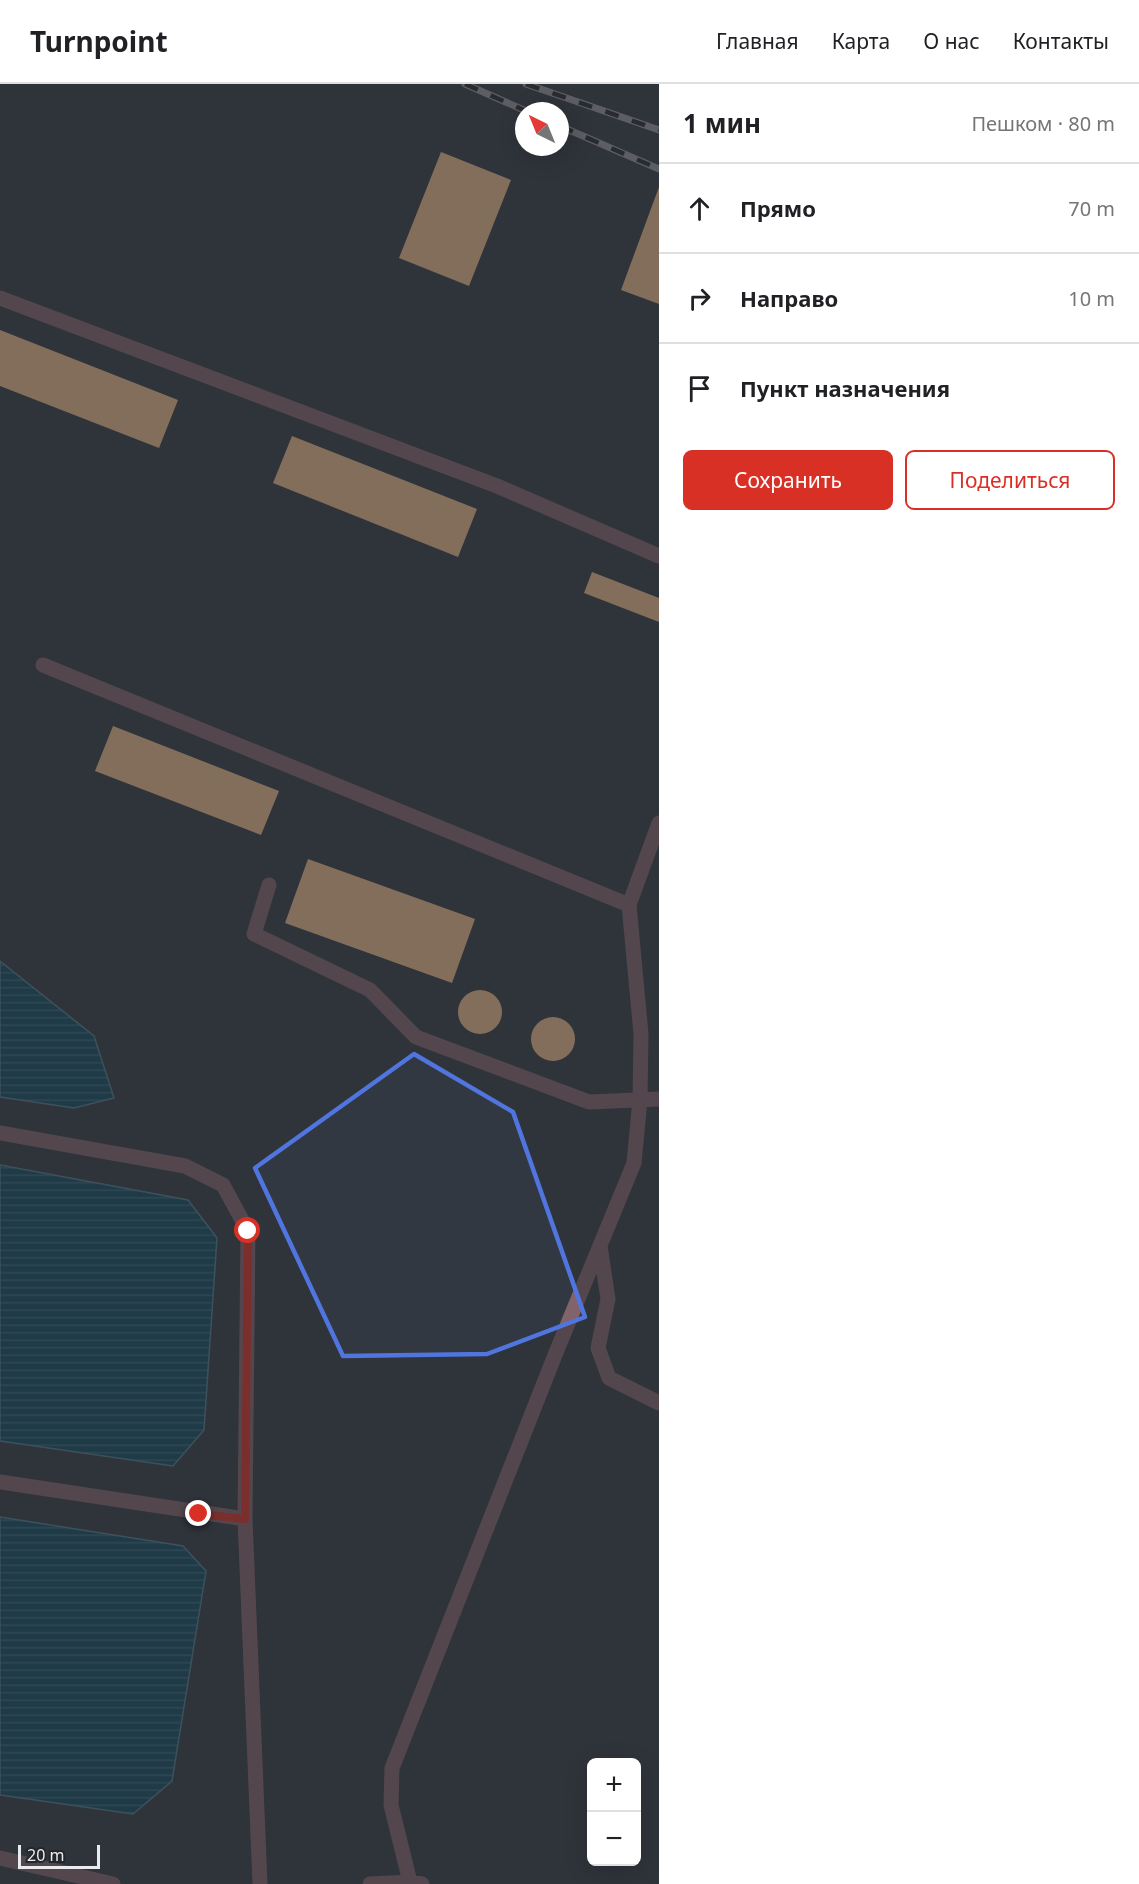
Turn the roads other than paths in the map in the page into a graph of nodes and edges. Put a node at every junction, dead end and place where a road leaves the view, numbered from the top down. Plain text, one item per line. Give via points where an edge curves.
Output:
1 (0, 298) edge
2 (659, 556) edge
3 (43, 665) dead end
4 (659, 822) edge
5 (269, 885) dead end
6 (629, 905) junction
7 (659, 1099) edge
8 (640, 1100) junction
9 (0, 1133) edge
10 (600, 1246) junction
11 (659, 1403) edge
12 (0, 1482) edge
13 (245, 1519) junction
14 (0, 1858) edge
15 (416, 1883) edge
16 (113, 1884) edge
17 (260, 1884) edge
18 (370, 1884) edge

1 - 2 lane via 497,486
3 - 6 lane
4 - 6 lane
5 - 8 lane via 254,934 370,990 416,1037 589,1102
6 - 8 lane via 641,1034
7 - 8 lane
8 - 10 lane via 634,1163
9 - 13 lane via 185,1166 223,1185 248,1231
10 - 11 lane via 608,1299 598,1348 609,1378
10 - 15 lane via 392,1768 391,1805
12 - 13 lane
13 - 17 lane
14 - 16 lane
15 - 18 lane

